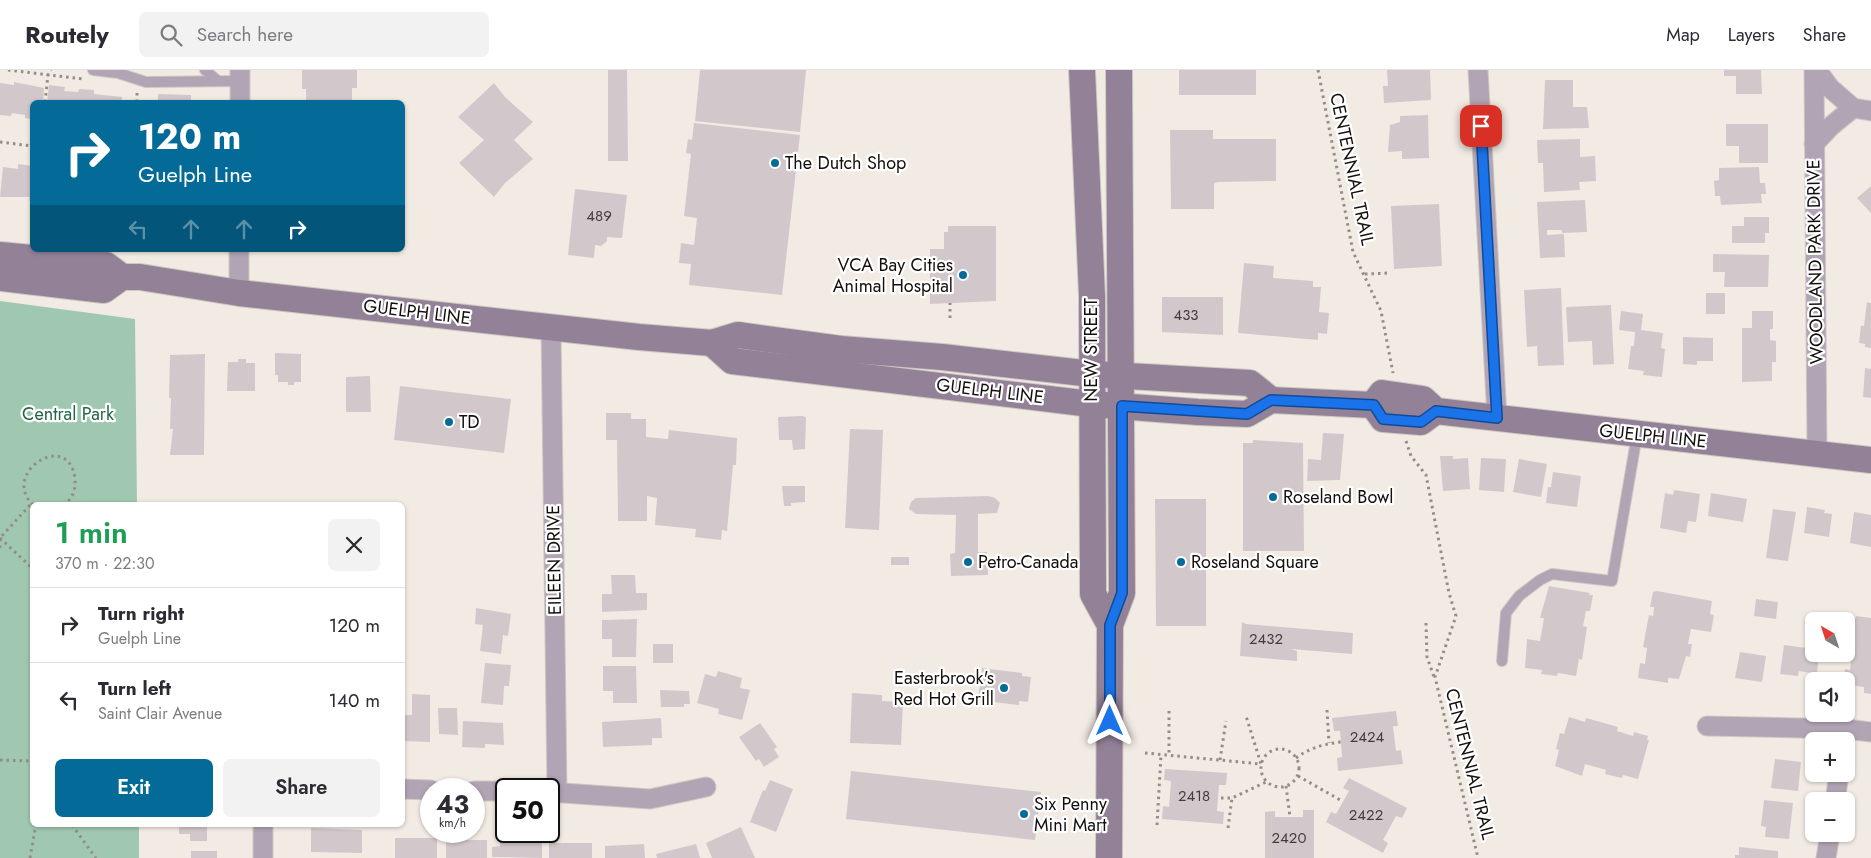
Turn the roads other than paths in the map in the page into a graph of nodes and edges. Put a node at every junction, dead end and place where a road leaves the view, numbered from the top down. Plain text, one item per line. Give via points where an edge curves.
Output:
1 (204, 70) edge
2 (1082, 70) edge
3 (1119, 70) edge
4 (1478, 70) edge
5 (1816, 70) edge
6 (92, 75) edge
7 (240, 76) edge
8 (218, 81) junction
9 (240, 100) edge
10 (1862, 110) edge
11 (1814, 144) junction
12 (239, 252) edge
13 (0, 255) edge
14 (122, 277) junction
15 (0, 278) edge
16 (239, 293) junction
17 (551, 327) junction
18 (712, 343) junction
19 (1092, 374) junction
20 (1122, 376) junction
21 (1271, 400) junction
22 (1091, 404) junction
23 (1122, 406) junction
24 (1497, 418) junction
25 (1637, 434) junction
26 (1817, 454) junction
27 (1871, 460) edge
28 (1110, 625) junction
29 (1502, 661) dead end
30 (1707, 726) dead end
31 (1805, 732) edge
32 (1871, 732) edge
33 (1855, 734) edge
34 (553, 778) edge
35 (706, 787) dead end
36 (405, 790) edge
37 (420, 790) edge
38 (560, 793) edge
39 (263, 827) edge
40 (1829, 842) edge
41 (263, 858) edge
42 (1109, 858) edge
43 (1826, 858) edge

1 - 8 lane
2 - 19 main road, NEW STREET via 1092,296
3 - 20 main road, NEW STREET
4 - 24 street
5 - 10 street via 1830,88
5 - 11 street, WOODLAND PARK DRIVE
6 - 8 lane via 118,73 146,82
7 - 8 lane
7 - 9 street
10 - 11 street via 1831,126
11 - 26 street, WOODLAND PARK DRIVE
12 - 16 street
13 - 14 main road, GUELPH LINE via 106,266
14 - 15 main road via 104,290
14 - 16 main road, GUELPH LINE
16 - 17 main road, GUELPH LINE
17 - 18 main road, GUELPH LINE
17 - 34 street, EILEEN DRIVE
18 - 19 main road, GUELPH LINE via 738,335 840,349
18 - 22 main road, GUELPH LINE via 732,361
19 - 20 main road, GUELPH LINE
19 - 22 main road, NEW STREET
20 - 21 main road, GUELPH LINE via 1250,383
20 - 23 main road, NEW STREET
21 - 23 main road, GUELPH LINE via 1247,414
21 - 24 main road, GUELPH LINE via 1374,405 1383,419 1421,422 1436,411
22 - 23 main road, GUELPH LINE
22 - 28 main road, NEW STREET via 1093,594
23 - 28 main road, NEW STREET via 1122,593
24 - 25 main road, GUELPH LINE
25 - 26 main road, GUELPH LINE
25 - 29 lane via 1612,581 1552,574 1540,580 1519,596 1506,613
26 - 27 main road, GUELPH LINE
28 - 42 main road, NEW STREET
30 - 31 street
32 - 33 street
35 - 38 street via 650,799
36 - 37 street
39 - 41 street
40 - 43 street

